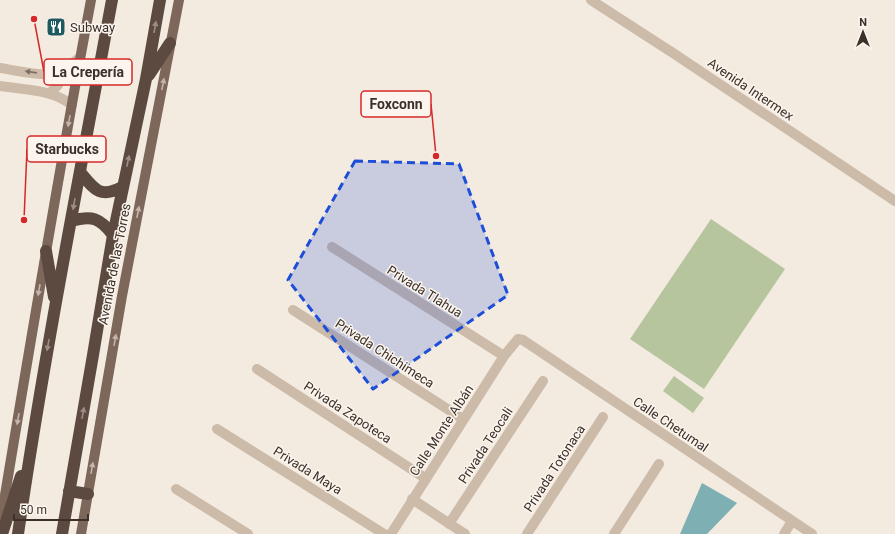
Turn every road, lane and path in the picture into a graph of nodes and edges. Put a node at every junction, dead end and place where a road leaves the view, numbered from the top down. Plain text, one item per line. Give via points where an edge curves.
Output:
1 (91, 0) edge
2 (112, 0) edge
3 (160, 0) edge
4 (179, 0) edge
5 (591, 0) edge
6 (170, 43) junction
7 (79, 58) junction
8 (0, 68) edge
9 (53, 74) junction
10 (146, 79) junction
11 (0, 86) edge
12 (50, 93) junction
13 (72, 105) junction
14 (80, 172) junction
15 (122, 187) junction
16 (895, 201) edge
17 (71, 221) junction
18 (113, 235) junction
19 (332, 247) dead end
20 (46, 251) junction
21 (55, 304) junction
22 (292, 310) dead end
23 (515, 340) joint
24 (504, 356) junction
25 (257, 369) dead end
26 (544, 381) dead end
27 (603, 417) dead end
28 (463, 419) junction
29 (217, 428) dead end
30 (31, 444) junction
31 (659, 464) dead end
32 (426, 478) junction
33 (176, 489) dead end
34 (69, 491) junction
35 (88, 494) junction
36 (412, 499) junction
37 (792, 521) junction
38 (449, 524) junction
39 (0, 525) edge
40 (2, 534) edge
41 (18, 534) edge
42 (62, 534) edge
43 (81, 534) edge
44 (248, 534) edge
45 (384, 534) edge
46 (391, 534) edge
47 (465, 534) edge
48 (527, 534) edge
49 (614, 534) edge
50 (784, 534) edge
51 (812, 534) edge

1 - 7 main road
2 - 14 highway
10 -> 3 highway, Avenida de las Torres
4 - 6 main road, Avenida de las Torres
5 - 16 street, Avenida Intermex
6 - 10 highway
35 -> 6 main road, Avenida de las Torres
7 - 9 street
7 - 13 main road
9 -> 8 street
9 - 12 street via 58,85
15 -> 10 highway, Avenida de las Torres
11 - 12 street
12 - 13 street
13 -> 20 main road
14 - 15 highway via 98,191 113,192
14 -> 17 highway
15 - 18 highway, Avenida de las Torres
17 - 18 highway via 83,218 98,220
17 - 21 highway
34 -> 18 highway, Avenida de las Torres
19 - 24 street, Privada Tlahua
20 - 21 highway
20 -> 39 main road
21 -> 30 highway
22 - 28 street, Privada Chichimeca
23 - 24 street, Calle Monte Albán
23 - 37 street, Calle Chetumal via 523,340
24 - 28 street, Calle Monte Albán
25 - 32 street, Privada Zapoteca
26 - 38 street, Privada Teocali
27 - 48 street, Privada Totonaca
28 - 32 street, Calle Monte Albán
29 - 45 street, Privada Maya
30 - 40 highway
30 - 41 highway
31 - 49 street
32 - 36 street, Calle Monte Albán
33 - 44 street
34 - 35 highway
34 - 42 highway, Avenida de las Torres
35 - 43 main road, Avenida de las Torres
36 - 38 street
36 - 46 street, Calle Monte Albán
37 - 50 street
37 - 51 street, Calle Chetumal
38 - 47 street

